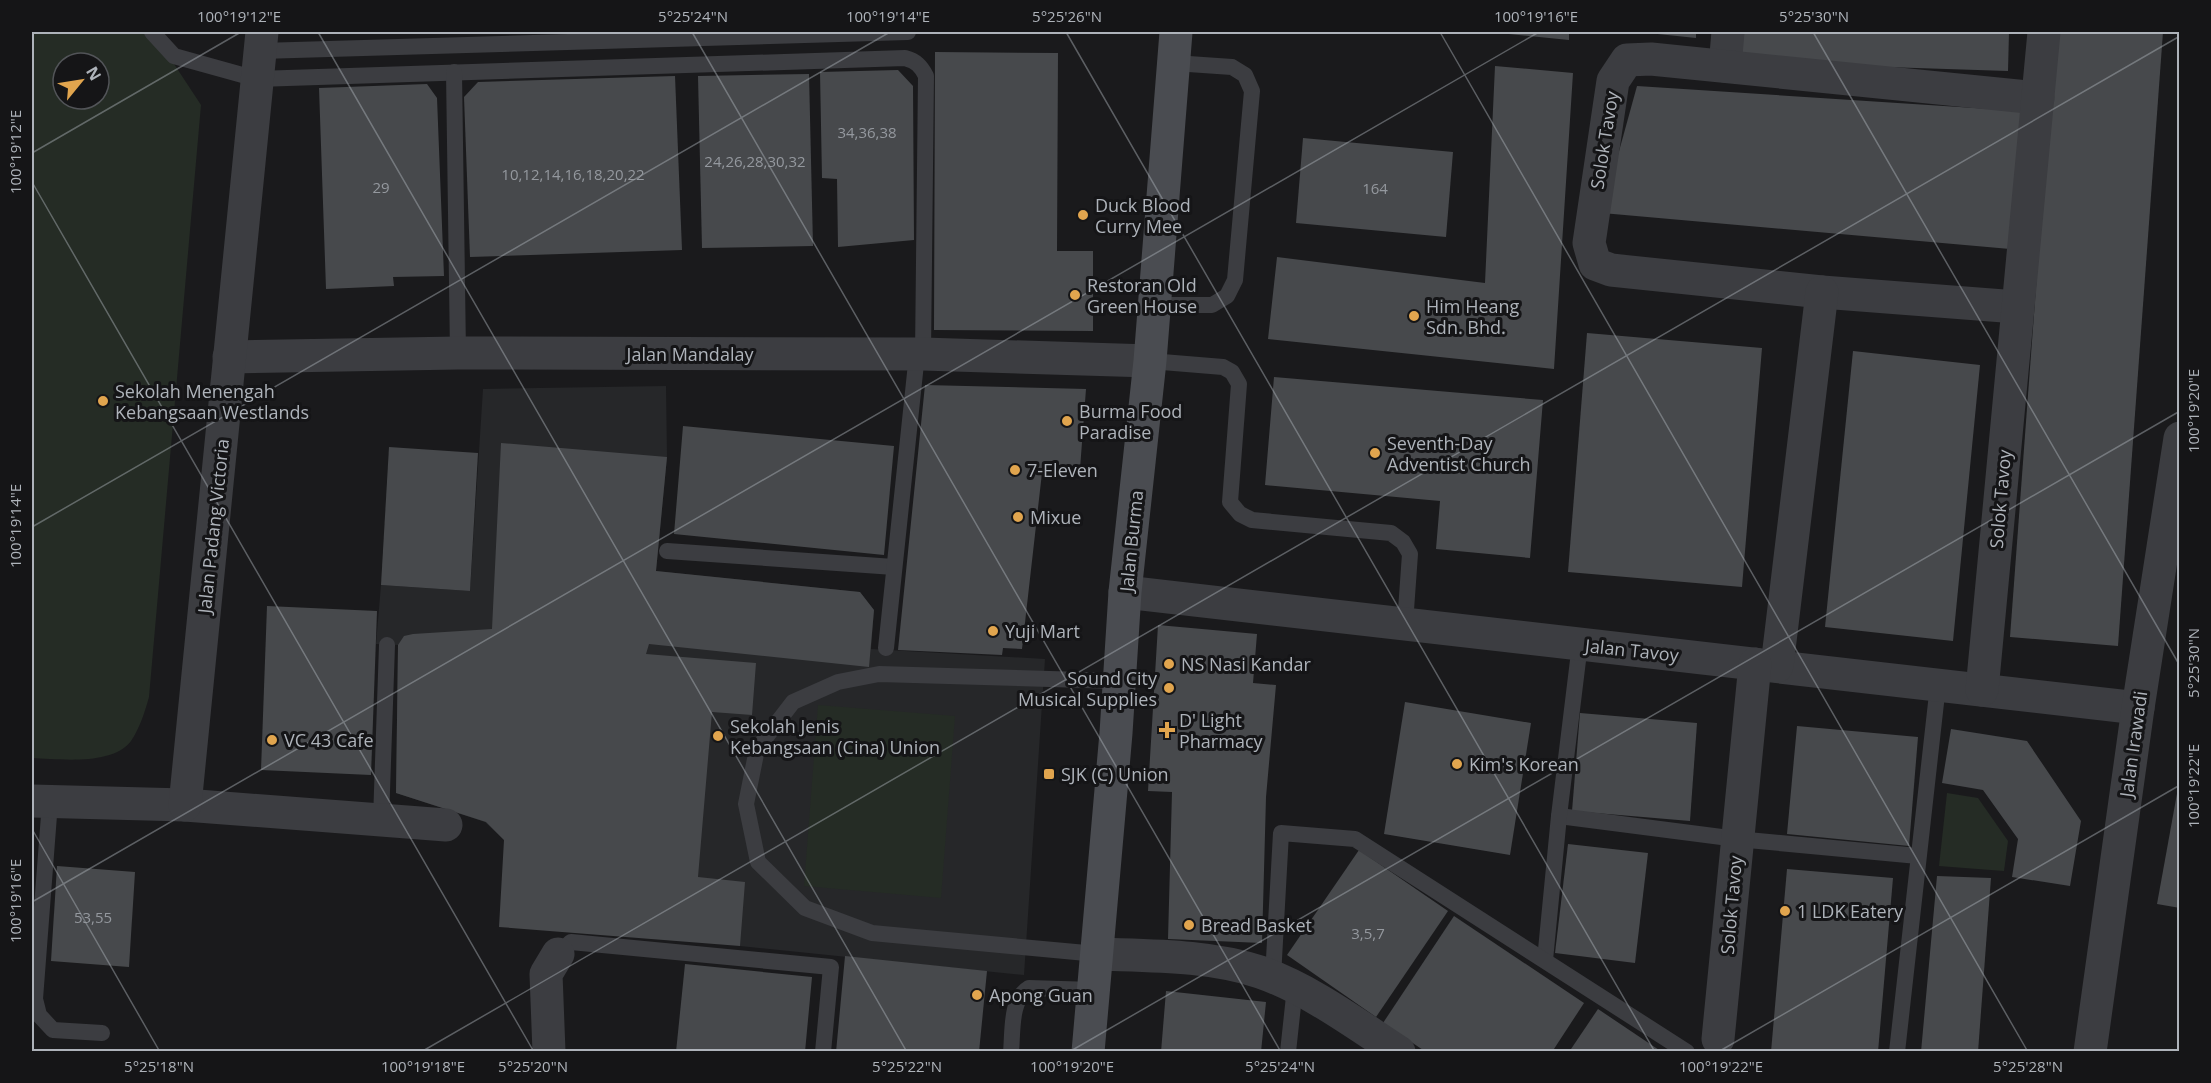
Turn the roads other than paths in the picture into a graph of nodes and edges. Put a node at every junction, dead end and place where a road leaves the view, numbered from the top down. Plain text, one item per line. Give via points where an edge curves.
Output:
1 (152, 32) edge
2 (908, 32) edge
3 (1176, 32) edge
4 (1728, 32) edge
5 (2044, 32) edge
6 (260, 54) edge
7 (1174, 63) junction
8 (1725, 66) junction
9 (454, 72) junction
10 (2038, 98) junction
11 (1822, 292) junction
12 (1154, 305) junction
13 (2017, 308) junction
14 (458, 353) junction
15 (920, 354) junction
16 (229, 357) junction
17 (1150, 361) junction
18 (2180, 438) edge
19 (668, 551) dead end
20 (894, 567) junction
21 (1125, 592) junction
22 (1405, 624) junction
23 (1580, 644) junction
24 (387, 645) dead end
25 (886, 648) dead end
26 (1766, 665) junction
27 (1118, 681) junction
28 (1938, 685) junction
29 (1982, 690) junction
30 (2138, 708) junction
31 (40, 801) edge
32 (185, 805) junction
33 (1559, 816) junction
34 (381, 820) junction
35 (446, 825) dead end
36 (1737, 839) junction
37 (1917, 856) junction
38 (558, 954) joint
39 (1097, 954) junction
40 (1545, 960) junction
41 (1284, 982) junction
42 (1094, 990) junction
43 (102, 1033) dead end
44 (1718, 1039) dead end
45 (549, 1052) edge
46 (823, 1052) edge
47 (1011, 1052) edge
48 (1088, 1052) edge
49 (1288, 1052) edge
50 (1399, 1052) edge
51 (1687, 1052) edge
52 (1897, 1052) edge
53 (2090, 1052) edge

1 - 6 lane via 174,56
2 - 6 lane
3 - 7 main road, Jalan Burma
4 - 8 street
5 - 10 street, Solok Tavoy
6 - 9 lane
6 - 16 street, Jalan Padang Victoria
7 - 12 main road, Jalan Burma
7 - 12 lane via 1232,67 1245,75 1252,91 1235,280 1227,296 1212,305
8 - 10 street, Solok Tavoy
8 - 11 street, Solok Tavoy via 1651,58 1627,60 1622,67 1613,81 1588,243 1596,264 1611,270
9 - 14 lane
9 - 15 lane via 905,58 914,61 926,76
10 - 13 street, Solok Tavoy
11 - 13 street, Solok Tavoy
11 - 26 street, Solok Tavoy
12 - 17 main road, Jalan Burma
13 - 29 street, Solok Tavoy
14 - 15 street, Jalan Mandalay
14 - 16 street, Jalan Mandalay
15 - 17 street, Jalan Mandalay
15 - 20 lane
16 - 32 street, Jalan Padang Victoria
17 - 21 main road, Jalan Burma
17 - 22 lane via 1223,367 1232,372 1239,384 1230,502 1240,514 1252,520 1391,533 1402,542 1410,554
18 - 30 street, Jalan Irawadi
19 - 20 lane
20 - 25 lane
21 - 22 street, Jalan Tavoy
21 - 27 main road, Jalan Burma
22 - 23 street, Jalan Tavoy
23 - 26 street, Jalan Tavoy
23 - 33 lane
24 - 34 lane
26 - 28 street, Jalan Tavoy
26 - 36 street, Solok Tavoy
27 - 39 main road, Jalan Burma
27 - 39 lane via 879,674 838,682 793,702 757,749 746,804 758,862 805,908 872,933
28 - 29 street, Jalan Tavoy
28 - 37 lane
29 - 30 street, Jalan Tavoy
30 - 53 street, Jalan Irawadi
31 - 32 street
31 - 43 lane via 35,999 39,1015 53,1030
32 - 34 street
33 - 36 lane
33 - 40 lane
34 - 35 street
36 - 37 lane
36 - 44 street, Solok Tavoy
37 - 52 lane
38 - 45 street via 546,974
38 - 46 lane via 572,942 831,967
39 - 41 street via 1205,959
39 - 42 main road, Jalan Burma
40 - 41 lane via 1355,839 1281,833
40 - 51 lane
41 - 49 lane
41 - 50 street
42 - 47 lane via 1029,988 1021,992 1016,1001
42 - 48 main road, Jalan Burma

